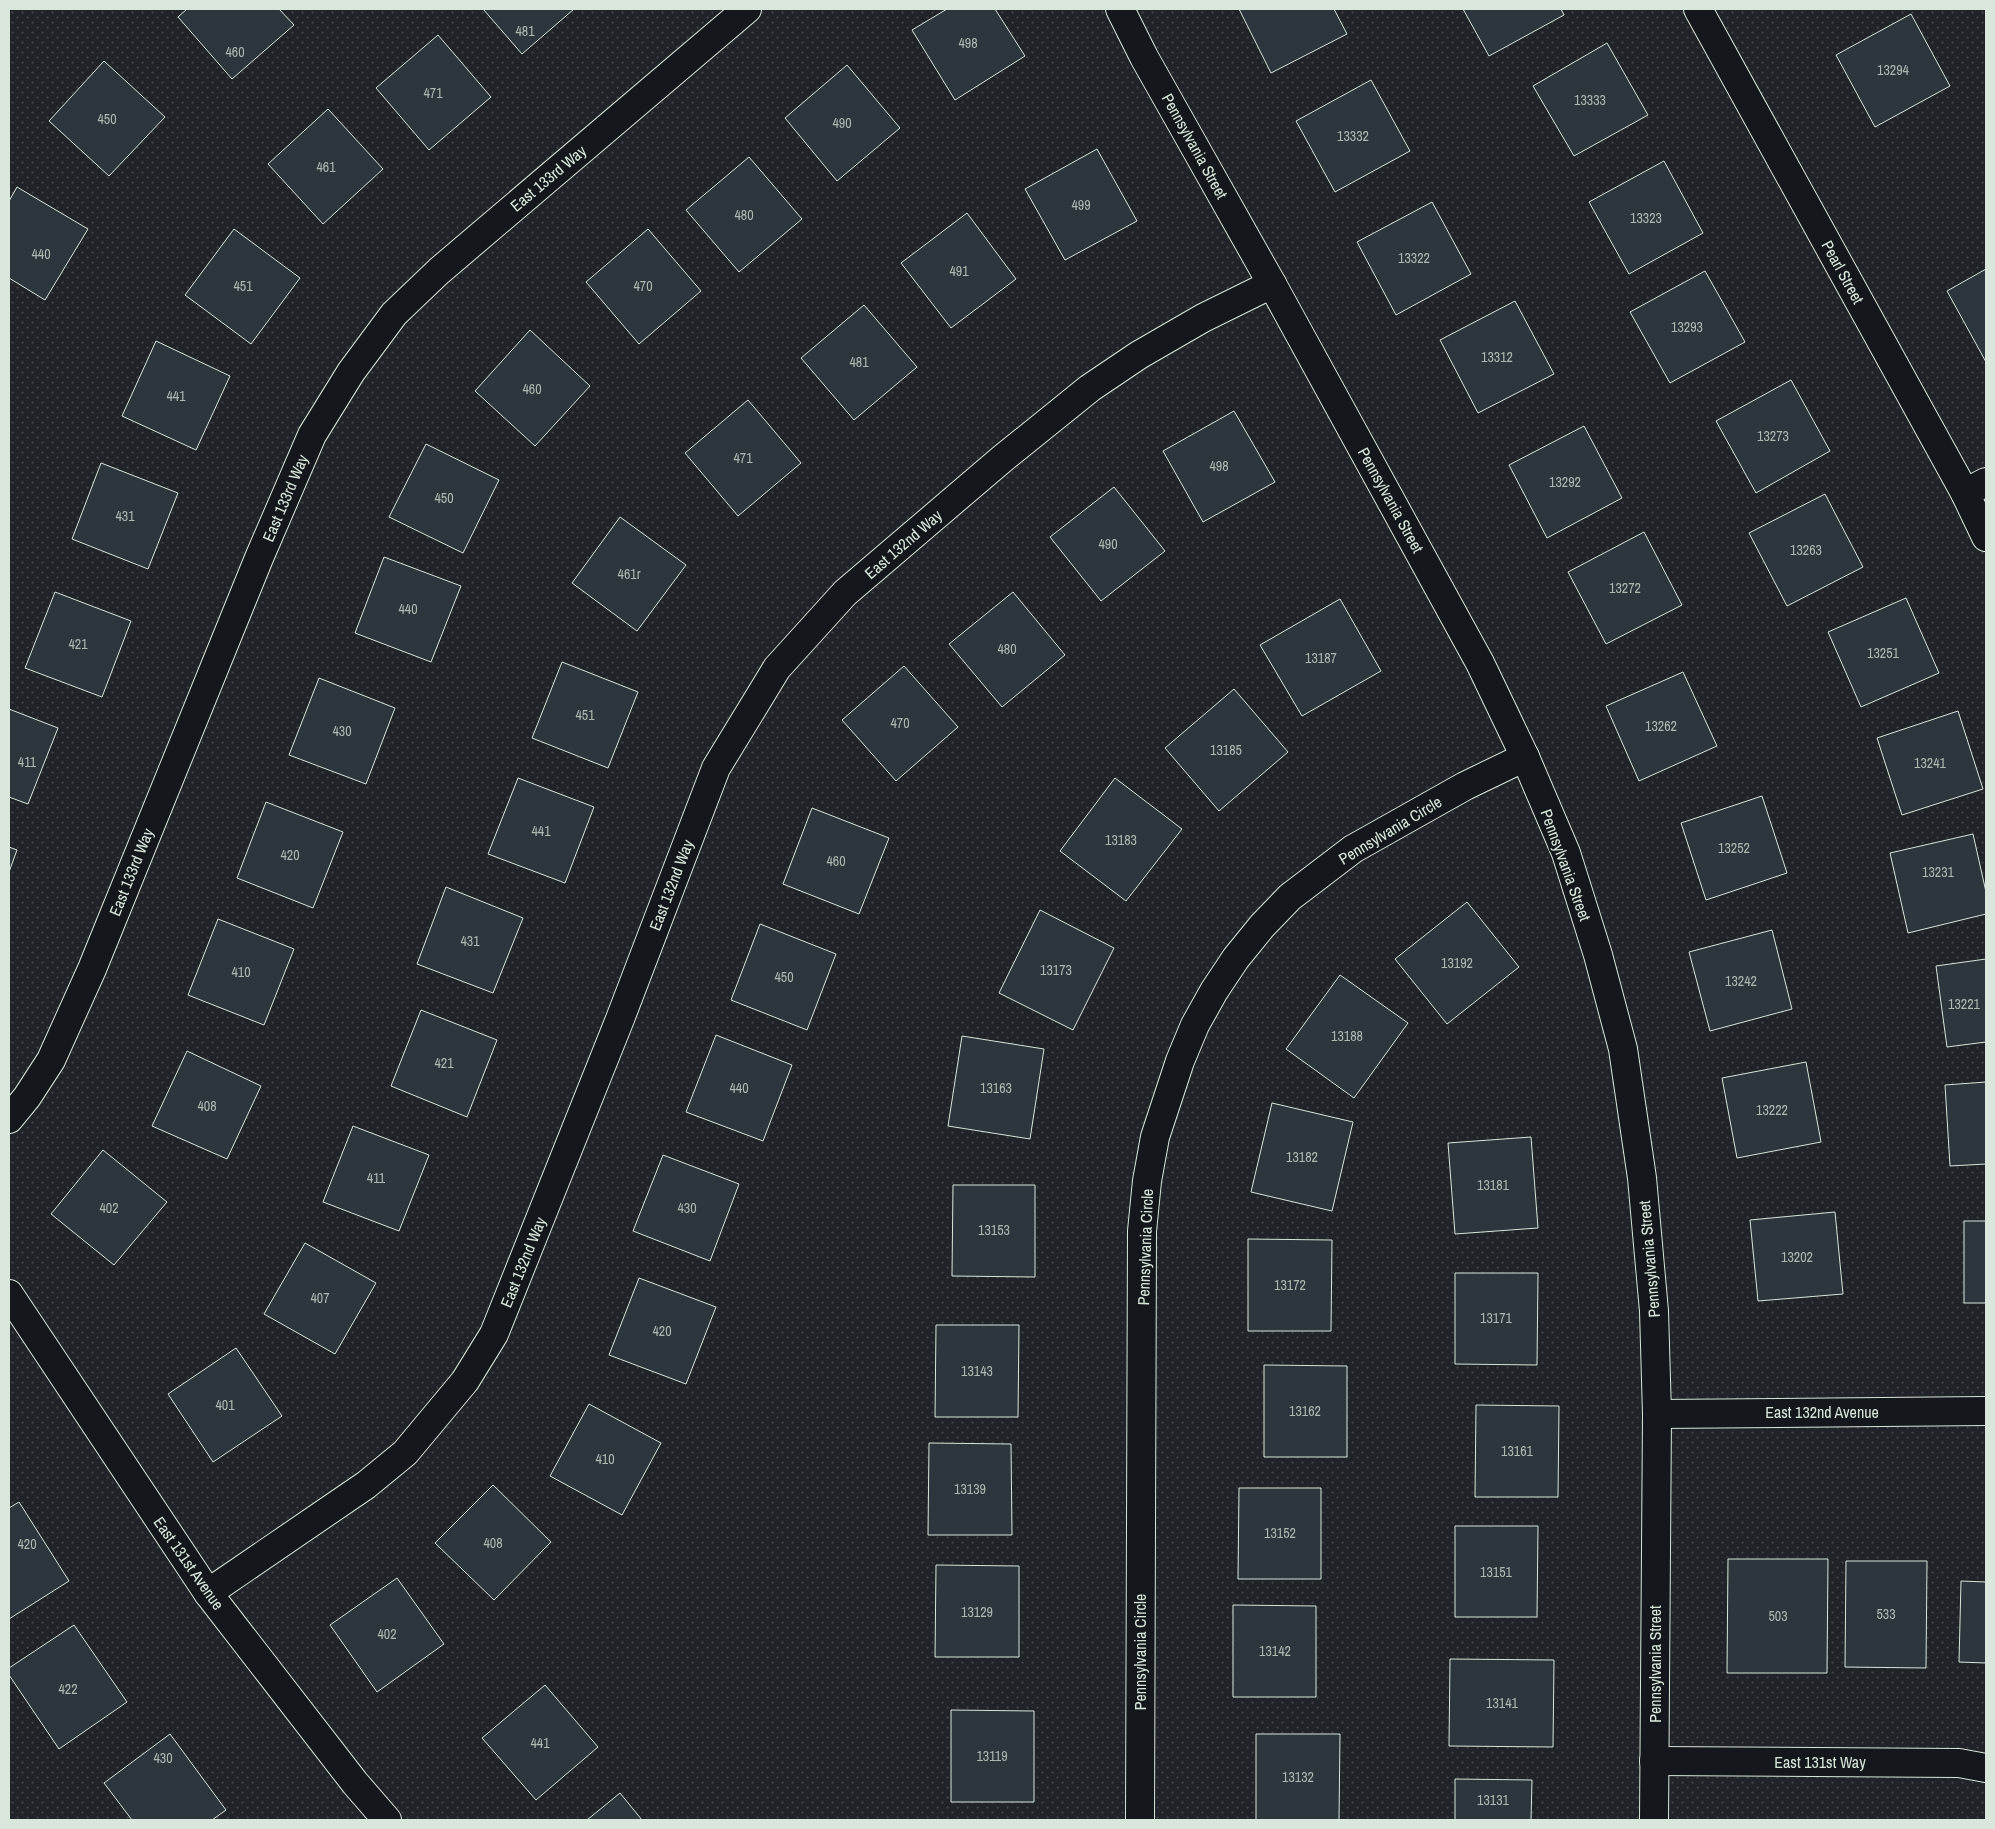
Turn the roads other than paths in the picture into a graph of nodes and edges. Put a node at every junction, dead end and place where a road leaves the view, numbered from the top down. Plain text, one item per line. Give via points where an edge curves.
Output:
1 (747, 9) edge
2 (1120, 9) edge
3 (1698, 9) edge
4 (1272, 284) junction
5 (1976, 487) edge
6 (1986, 537) edge
7 (1525, 757) junction
8 (9, 1119) edge
9 (9, 1294) edge
10 (1986, 1411) edge
11 (1657, 1414) junction
12 (208, 1593) junction
13 (1654, 1761) junction
14 (1986, 1768) edge
15 (387, 1820) edge
16 (1140, 1820) edge
17 (1654, 1820) edge

1 - 8 street, East 133rd Way via 440,271 394,314 351,372 312,435 92,969 51,1060
2 - 4 street, Pennsylvania Street
3 - 5 street, Pearl Street
4 - 7 street, Pennsylvania Street via 1480,663
4 - 12 street, East 132nd Way via 1195,323 1090,388 845,593 777,668 716,768 494,1334 466,1381 392,1464
5 - 6 street, Pearl Street
7 - 11 street, Pennsylvania Street via 1566,853 1623,1049 1642,1178 1654,1311
7 - 16 street, Pennsylvania Circle via 1353,848 1290,897 1236,958 1195,1025 1180,1061 1155,1137 1142,1232
9 - 12 street, East 131st Avenue
10 - 11 street, East 132nd Avenue
11 - 13 street, Pennsylvania Street
12 - 15 street, East 131st Avenue
13 - 14 street, East 131st Way via 1959,1763
13 - 17 street, Pennsylvania Street

